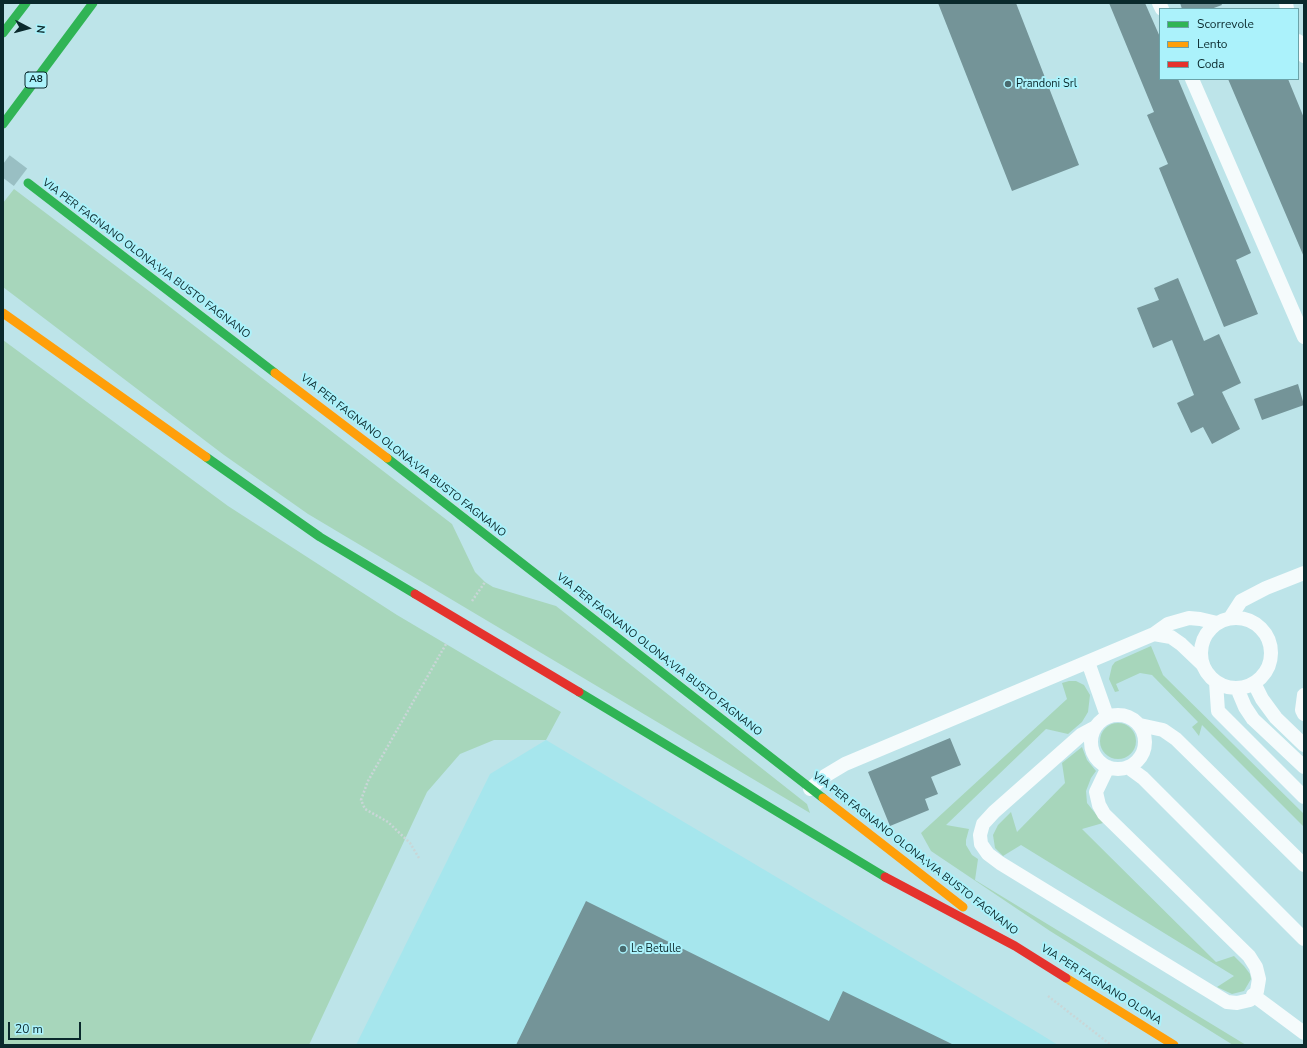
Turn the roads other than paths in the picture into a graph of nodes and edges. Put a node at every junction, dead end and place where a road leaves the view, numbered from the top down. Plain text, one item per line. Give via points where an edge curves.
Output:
1 (93, 3) edge
2 (101, 3) edge
3 (25, 4) edge
4 (3, 33) edge
5 (70, 35) junction
6 (1299, 44) edge
7 (1304, 56) edge
8 (1192, 80) edge
9 (3, 124) edge
10 (28, 183) tunnel mouth
11 (3, 313) edge
12 (1304, 337) edge
13 (1304, 573) edge
14 (1230, 618) junction
15 (1217, 623) junction
16 (1154, 634) junction
17 (1088, 662) junction
18 (1202, 664) junction
19 (1216, 682) junction
20 (1254, 683) junction
21 (1237, 688) junction
22 (1304, 695) edge
23 (1304, 714) edge
24 (1107, 716) junction
25 (1140, 725) junction
26 (1094, 728) junction
27 (1304, 745) edge
28 (1108, 767) junction
29 (1128, 767) junction
30 (1304, 767) edge
31 (810, 789) junction
32 (1304, 797) edge
33 (1304, 865) edge
34 (1304, 939) edge
35 (1014, 946) junction
36 (1253, 995) junction
37 (1304, 1033) edge
38 (1174, 1045) edge

1 - 5 main road, A8
2 - 5 main road
3 - 4 main road
5 - 9 main road, A8
6 - 7 lane
8 - 12 lane
10 - 31 main road, VIA PER FAGNANO OLONA;VIA BUSTO FAGNANO via 435,495
11 - 35 main road, VIA PER FAGNANO OLONA;VIA BUSTO FAGNANO via 320,537 904,888
13 - 14 lane via 1241,601
14 - 15 lane
14 - 20 lane via 1242,618 1253,622 1263,630 1269,640 1269,665
15 - 16 lane via 1189,618 1168,624
15 - 18 lane via 1208,631 1202,642
16 - 17 lane
16 - 18 lane via 1171,637
17 - 24 lane
17 - 31 lane via 845,764
18 - 19 lane via 1208,675
19 - 21 lane via 1226,687
19 - 32 lane via 1218,711
20 - 21 lane
20 - 27 lane via 1276,718
21 - 30 lane via 1245,707 1254,719
22 - 23 lane
24 - 25 lane via 1125,715
24 - 26 lane
25 - 29 lane via 1145,736 1145,746 1137,761
25 - 33 lane via 1163,730 1176,739
26 - 28 lane via 1091,737 1093,751 1100,762
26 - 36 lane via 1081,735 994,812 983,824 981,844 988,854 1000,863 1227,1002 1250,1000
28 - 29 lane
28 - 36 lane via 1096,792 1104,814 1249,956 1256,967 1259,980 1257,991
29 - 34 lane via 1143,778
31 - 35 main road, VIA PER FAGNANO OLONA;VIA BUSTO FAGNANO
35 - 38 main road, VIA PER FAGNANO OLONA
36 - 37 lane

